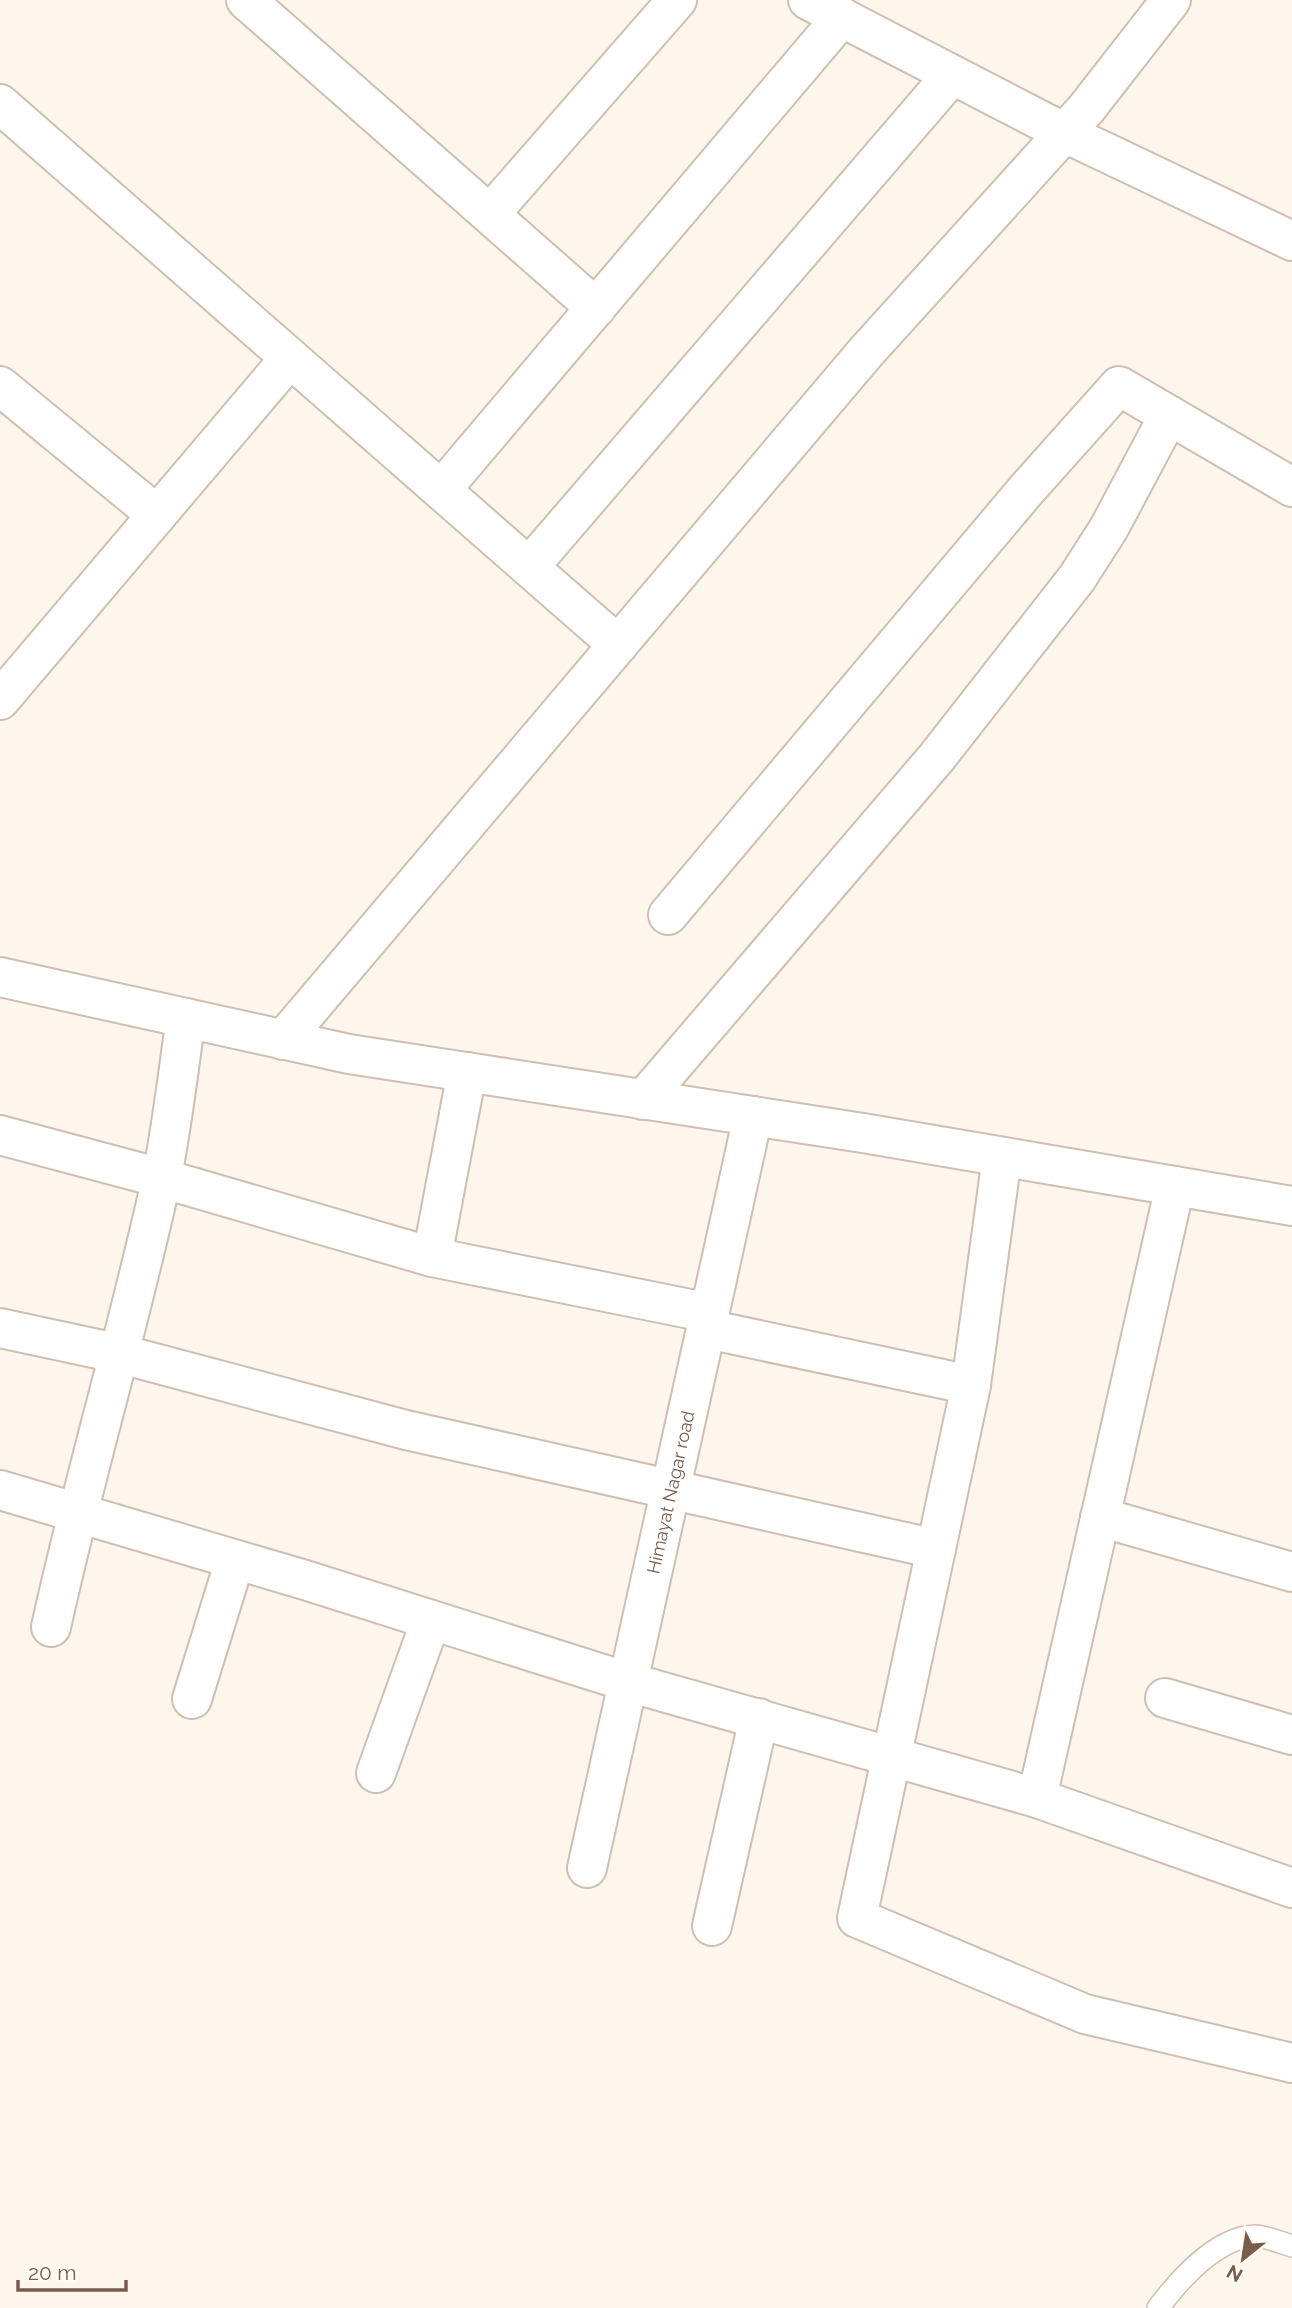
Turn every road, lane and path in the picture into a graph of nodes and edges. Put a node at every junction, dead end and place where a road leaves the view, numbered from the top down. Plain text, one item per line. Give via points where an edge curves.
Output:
1 (246, 0) edge
2 (677, 0) edge
3 (1171, 0) edge
4 (825, 8) edge
5 (953, 75) junction
6 (0, 104) edge
7 (1065, 133) junction
8 (490, 214) junction
9 (1292, 241) edge
10 (596, 308) junction
11 (290, 358) junction
12 (0, 386) edge
13 (1169, 415) junction
14 (1292, 487) edge
15 (441, 490) junction
16 (157, 515) junction
17 (529, 566) junction
18 (618, 645) junction
19 (0, 699) edge
20 (668, 915) dead end
21 (0, 977) edge
22 (186, 1018) junction
23 (283, 1040) junction
24 (467, 1072) junction
25 (643, 1100) junction
26 (753, 1116) junction
27 (0, 1135) edge
28 (1002, 1157) junction
29 (162, 1178) junction
30 (1175, 1186) junction
31 (1292, 1206) edge
32 (432, 1257) junction
33 (708, 1321) junction
34 (0, 1328) edge
35 (121, 1354) junction
36 (971, 1385) junction
37 (0, 1490) edge
38 (670, 1491) junction
39 (76, 1513) junction
40 (1100, 1517) junction
41 (936, 1549) junction
42 (236, 1560) junction
43 (1292, 1572) edge
44 (431, 1620) junction
45 (51, 1627) dead end
46 (628, 1682) junction
47 (1165, 1698) dead end
48 (192, 1699) dead end
49 (759, 1718) junction
50 (1292, 1735) edge
51 (891, 1756) junction
52 (376, 1773) dead end
53 (1037, 1798) junction
54 (587, 1868) dead end
55 (1292, 1888) edge
56 (712, 1926) dead end
57 (1292, 2063) edge
58 (1292, 2246) edge
59 (1158, 2308) edge

1 - 8 street
2 - 8 street
3 - 7 street
4 - 5 street
4 - 10 street
5 - 7 street
5 - 17 street
6 - 11 street
7 - 9 street
7 - 18 street via 866,352
8 - 10 street
10 - 15 street
11 - 15 street
11 - 16 street
12 - 16 street
13 - 14 street
13 - 20 street via 1119,386
13 - 25 street via 1077,578 937,757
15 - 17 street
16 - 19 street
17 - 18 street
18 - 23 street
21 - 22 street
22 - 23 street
22 - 29 street
23 - 24 street
24 - 25 street
24 - 32 street
25 - 26 street
26 - 28 street
26 - 33 street, Himayat Nagar road
27 - 29 street
28 - 30 street
28 - 36 street
29 - 32 street
29 - 35 street
30 - 31 street
30 - 40 street
32 - 33 street
33 - 36 street
33 - 38 street, Himayat Nagar road
34 - 35 street
35 - 38 street via 406,1430
35 - 39 street
36 - 41 street
37 - 39 street
38 - 41 street
38 - 46 street, Himayat Nagar road
39 - 42 street
39 - 45 street
40 - 43 street
40 - 53 street
41 - 51 street
42 - 44 street
42 - 48 street
44 - 46 street
44 - 52 street
46 - 49 street
46 - 54 street, Himayat Nagar road
47 - 50 street
49 - 51 street
49 - 56 street
51 - 53 street
51 - 57 street via 857,1918 1085,2014
53 - 55 street
58 - 59 lane via 1255,2236 1216,2249 1177,2282

